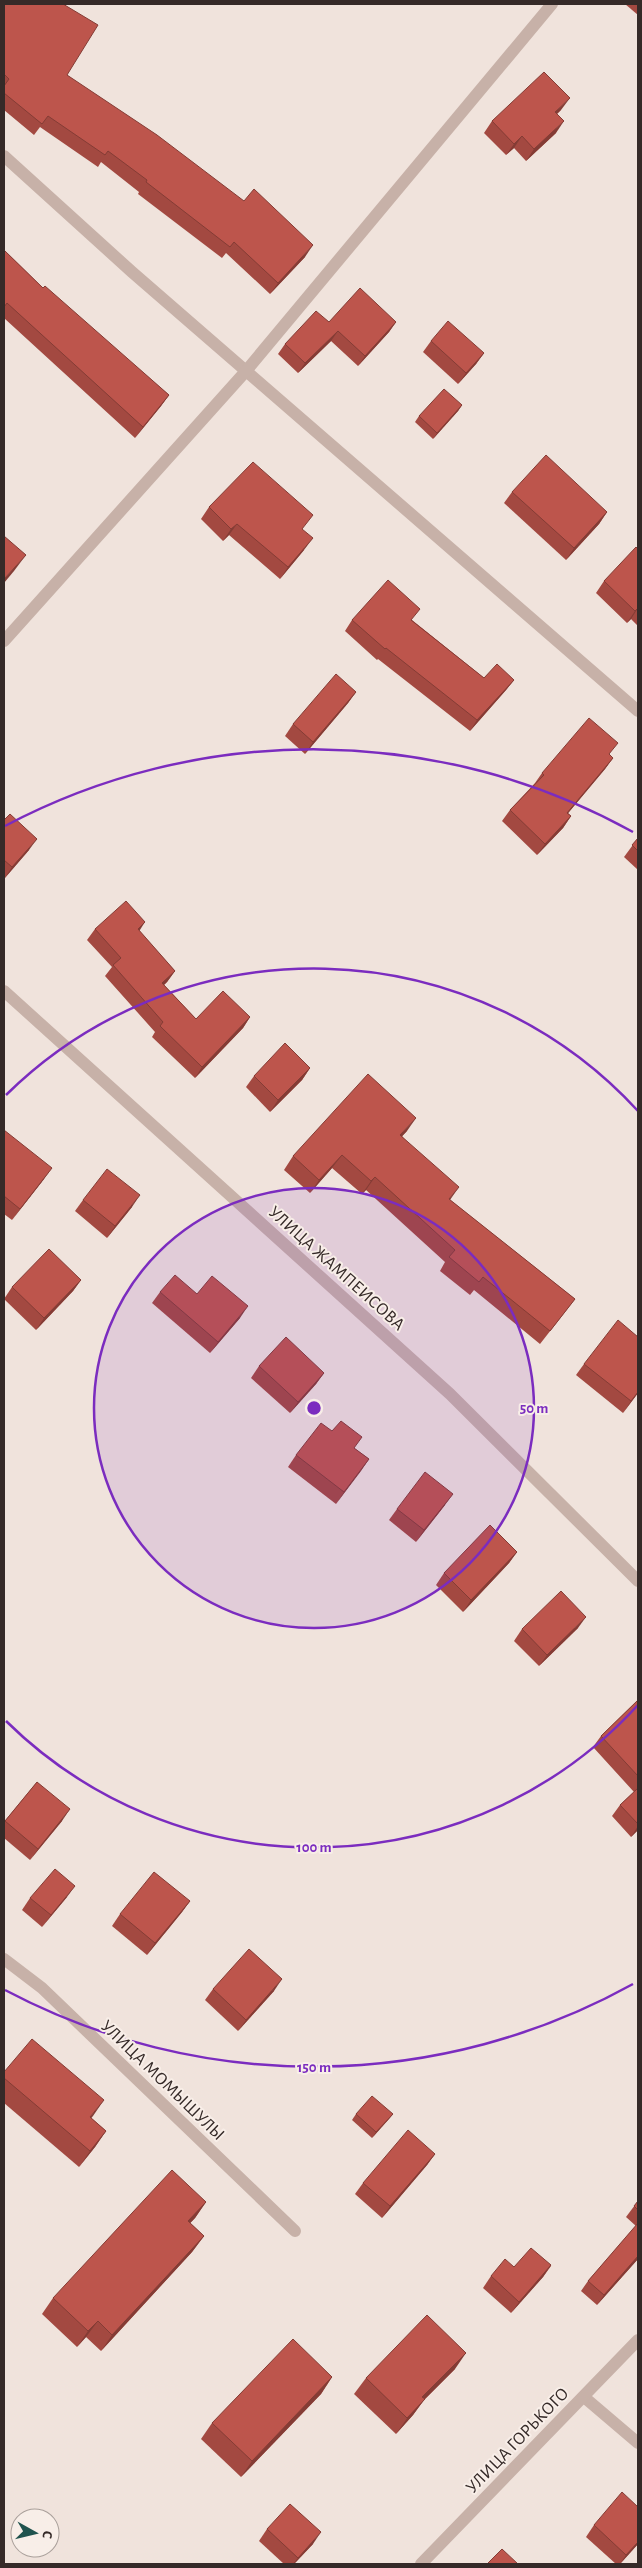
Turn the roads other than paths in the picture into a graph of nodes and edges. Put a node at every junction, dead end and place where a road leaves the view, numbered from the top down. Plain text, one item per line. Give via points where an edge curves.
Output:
1 (552, 4) edge
2 (4, 156) edge
3 (246, 371) junction
4 (4, 641) edge
5 (638, 711) edge
6 (4, 991) edge
7 (638, 1581) edge
8 (4, 1959) edge
9 (295, 2231) dead end
10 (638, 2340) edge
11 (584, 2397) junction
12 (638, 2443) edge
13 (421, 2564) edge

1 - 3 street
2 - 3 street
3 - 4 street
3 - 5 street
6 - 7 street, УЛИЦА ЖАМПЕИСОВА via 450,1394
8 - 9 street, УЛИЦА МОМЫШУЛЫ via 42,1988
10 - 11 street, УЛИЦА ГОРЬКОГО
11 - 12 street
11 - 13 street, УЛИЦА ГОРЬКОГО

